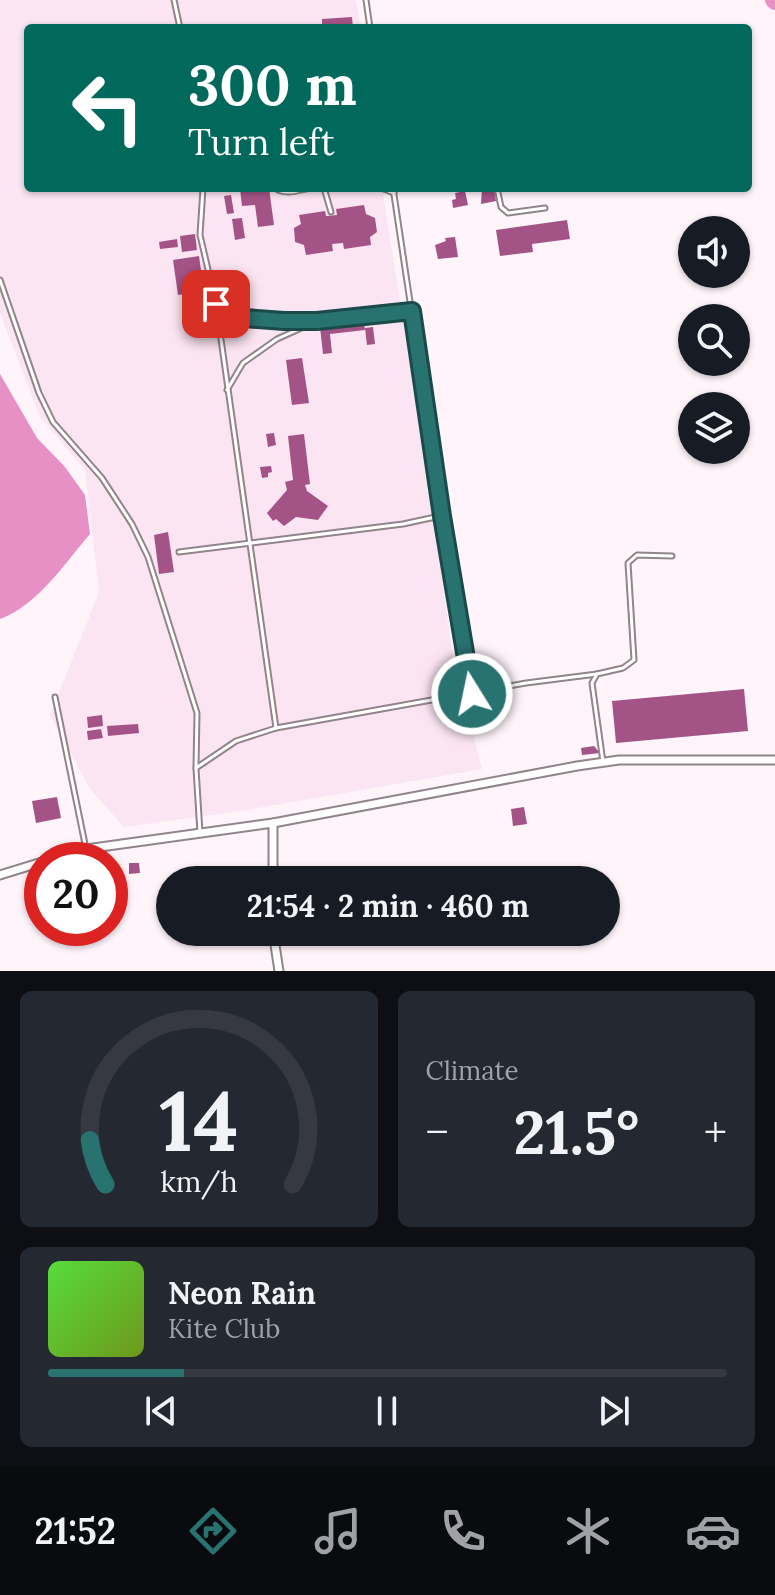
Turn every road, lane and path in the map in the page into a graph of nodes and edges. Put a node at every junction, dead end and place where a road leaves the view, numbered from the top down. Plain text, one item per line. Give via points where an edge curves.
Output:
1 (174, 0) edge
2 (366, 0) edge
3 (179, 24) edge
4 (369, 24) edge
5 (203, 192) edge
6 (325, 192) edge
7 (393, 192) edge
8 (498, 192) edge
9 (545, 208) dead end
10 (331, 212) dead end
11 (0, 280) edge
12 (216, 304) junction
13 (412, 311) junction
14 (317, 321) junction
15 (227, 390) junction
16 (442, 516) junction
17 (248, 544) junction
18 (179, 552) dead end
19 (672, 556) dead end
20 (597, 674) junction
21 (472, 694) junction
22 (55, 697) dead end
23 (276, 728) junction
24 (775, 760) edge
25 (603, 762) junction
26 (196, 768) junction
27 (273, 823) junction
28 (200, 833) junction
29 (85, 842) edge
30 (128, 843) edge
31 (273, 866) edge
32 (24, 868) edge
33 (0, 875) edge
34 (275, 946) edge
35 (279, 971) edge

1 - 3 lane
2 - 4 lane
5 - 12 lane via 200,235
6 - 10 lane
7 - 13 lane
8 - 9 lane via 508,213
11 - 26 lane via 53,422 102,478 148,557 197,713
12 - 14 lane via 244,318
12 - 15 lane
13 - 14 lane
13 - 16 lane
14 - 15 lane via 277,339 243,363
15 - 17 lane
16 - 17 lane
16 - 21 lane
17 - 18 lane
17 - 23 lane
19 - 20 lane via 631,558 634,660
20 - 21 lane
20 - 25 lane via 592,683
21 - 23 lane
22 - 29 lane
23 - 26 lane via 236,741
24 - 25 street
25 - 27 street
26 - 28 lane
27 - 28 street
27 - 31 street
28 - 30 street
32 - 33 street
34 - 35 street

